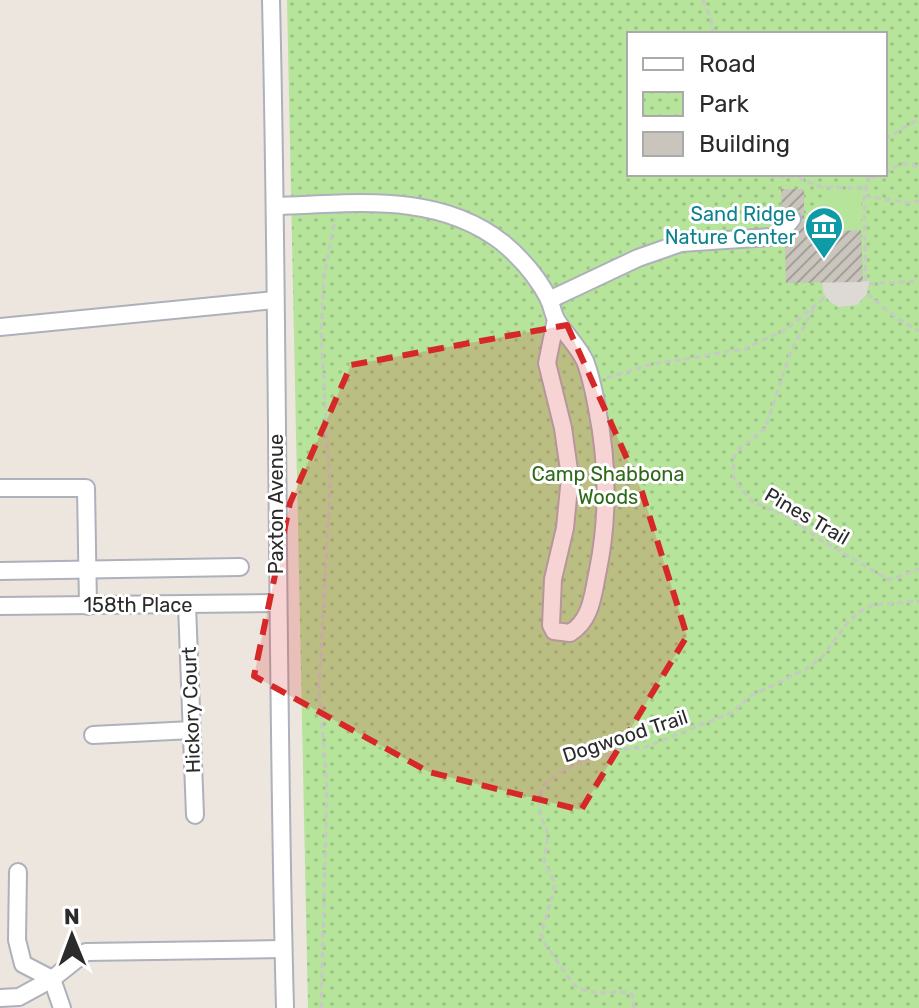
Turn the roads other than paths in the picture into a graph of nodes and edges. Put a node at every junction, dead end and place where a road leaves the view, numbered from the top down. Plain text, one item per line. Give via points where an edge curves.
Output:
1 (271, 0) edge
2 (275, 206) junction
3 (792, 219) dead end
4 (275, 300) junction
5 (549, 300) junction
6 (556, 319) junction
7 (0, 327) edge
8 (0, 488) edge
9 (240, 567) dead end
10 (88, 570) junction
11 (0, 571) edge
12 (276, 603) junction
13 (187, 605) junction
14 (0, 606) edge
15 (88, 606) junction
16 (192, 730) junction
17 (93, 735) dead end
18 (195, 815) dead end
19 (18, 872) dead end
20 (283, 949) junction
21 (52, 979) junction
22 (0, 998) edge
23 (62, 1008) edge
24 (285, 1008) edge

1 - 2 street, Paxton Avenue
2 - 4 street, Paxton Avenue
2 - 5 street via 404,204 453,215 503,243
3 - 5 street via 771,237 706,239 662,248
4 - 7 street
4 - 12 street, Paxton Avenue
5 - 6 street
6 - 6 street via 547,363 570,477 551,625 554,631 570,633 588,616 607,517 606,460 592,383 576,345
8 - 10 street via 86,488
9 - 10 street
10 - 11 street
10 - 15 street
12 - 13 street, 158th Place
12 - 20 street, Paxton Avenue
13 - 15 street, 158th Place
13 - 16 street, Hickory Court
14 - 15 street, 158th Place
16 - 17 street
16 - 18 street, Hickory Court
19 - 21 street via 17,940 23,964
20 - 21 street via 86,952
20 - 24 street, Paxton Avenue
21 - 22 street via 19,997
21 - 23 street

